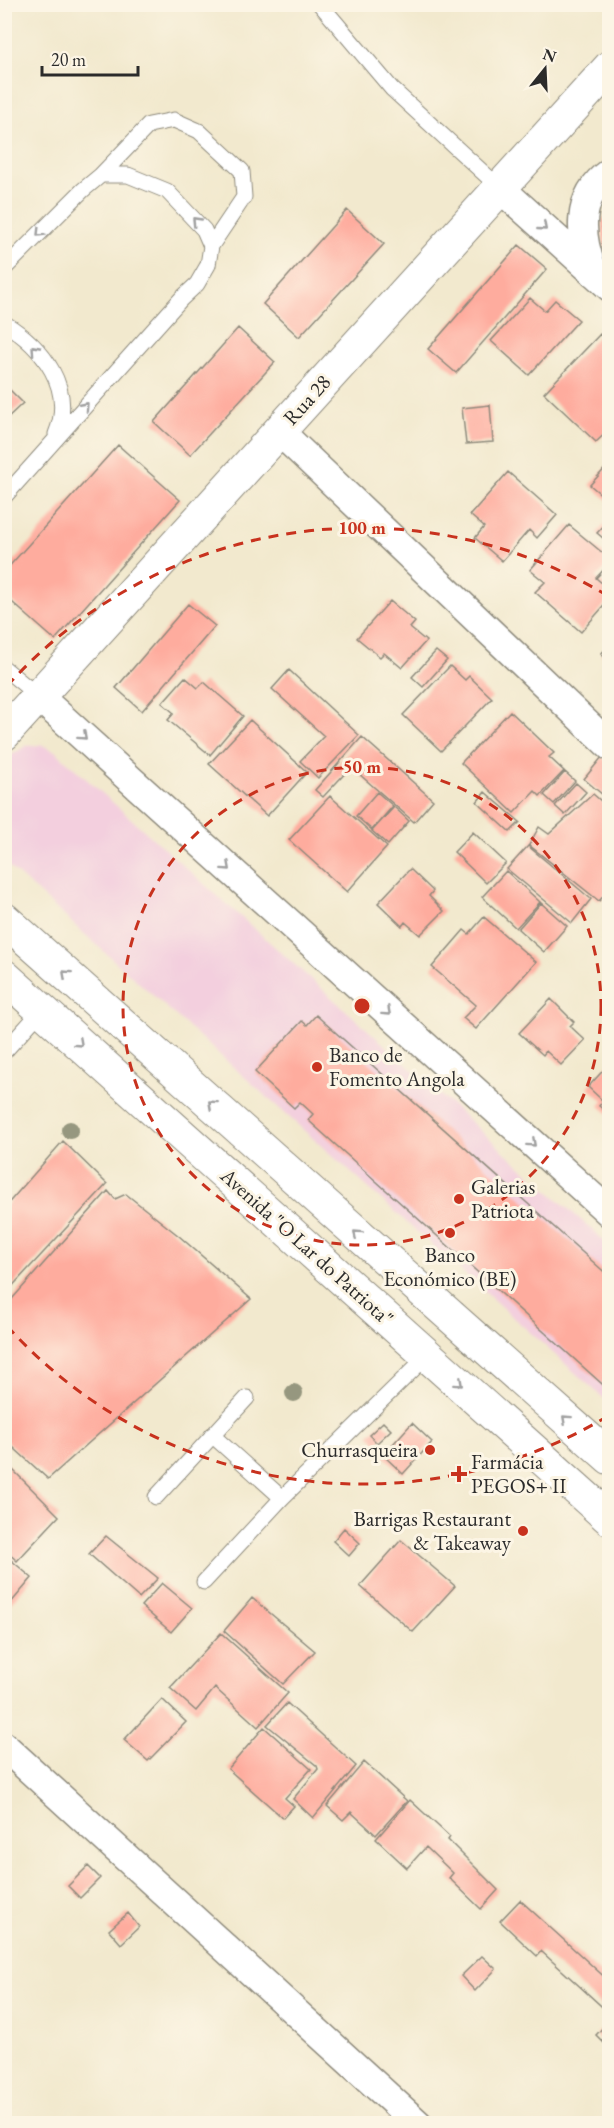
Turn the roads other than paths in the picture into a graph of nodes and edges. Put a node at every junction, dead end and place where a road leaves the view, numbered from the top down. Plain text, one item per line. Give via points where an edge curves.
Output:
1 (320, 4) edge
2 (606, 76) edge
3 (609, 172) edge
4 (100, 175) junction
5 (500, 188) junction
6 (211, 246) junction
7 (4, 268) edge
8 (602, 280) edge
9 (4, 323) edge
10 (279, 431) junction
11 (54, 440) junction
12 (4, 497) edge
13 (4, 668) edge
14 (39, 697) junction
15 (4, 735) edge
16 (609, 746) edge
17 (4, 919) edge
18 (4, 976) edge
19 (42, 1010) junction
20 (4, 1052) edge
21 (609, 1213) edge
22 (428, 1355) junction
23 (247, 1398) dead end
24 (212, 1436) junction
25 (609, 1458) edge
26 (156, 1497) dead end
27 (282, 1498) junction
28 (609, 1519) edge
29 (204, 1582) dead end
30 (4, 1746) edge
31 (418, 2124) edge

1 - 5 lane via 392,89
2 - 5 main road, Rua 28
3 - 8 street via 600,179 588,201 581,224 586,255
6 -> 4 lane via 204,230 167,190 128,174
4 - 6 lane via 149,125 174,120 200,131 242,171 244,197
4 -> 7 lane
5 -> 8 street
5 - 10 main road, Rua 28
11 -> 6 lane via 197,284 208,265
11 -> 9 lane via 62,419 62,395 52,370 16,330
10 - 14 main road, Rua 28
10 - 16 street
11 - 12 lane
13 - 14 lane
14 - 15 main road, Rua 28
14 -> 21 street
25 -> 17 main road, Avenida "O Lar do Patriota"
18 - 19 main road, Avenida "O Lar do Patriota"
19 - 20 lane
19 -> 22 main road, Avenida "O Lar do Patriota"
22 - 27 lane
22 -> 28 main road, Avenida "O Lar do Patriota"
23 - 24 lane
24 - 26 lane
24 - 27 lane
27 - 29 lane
30 - 31 street

